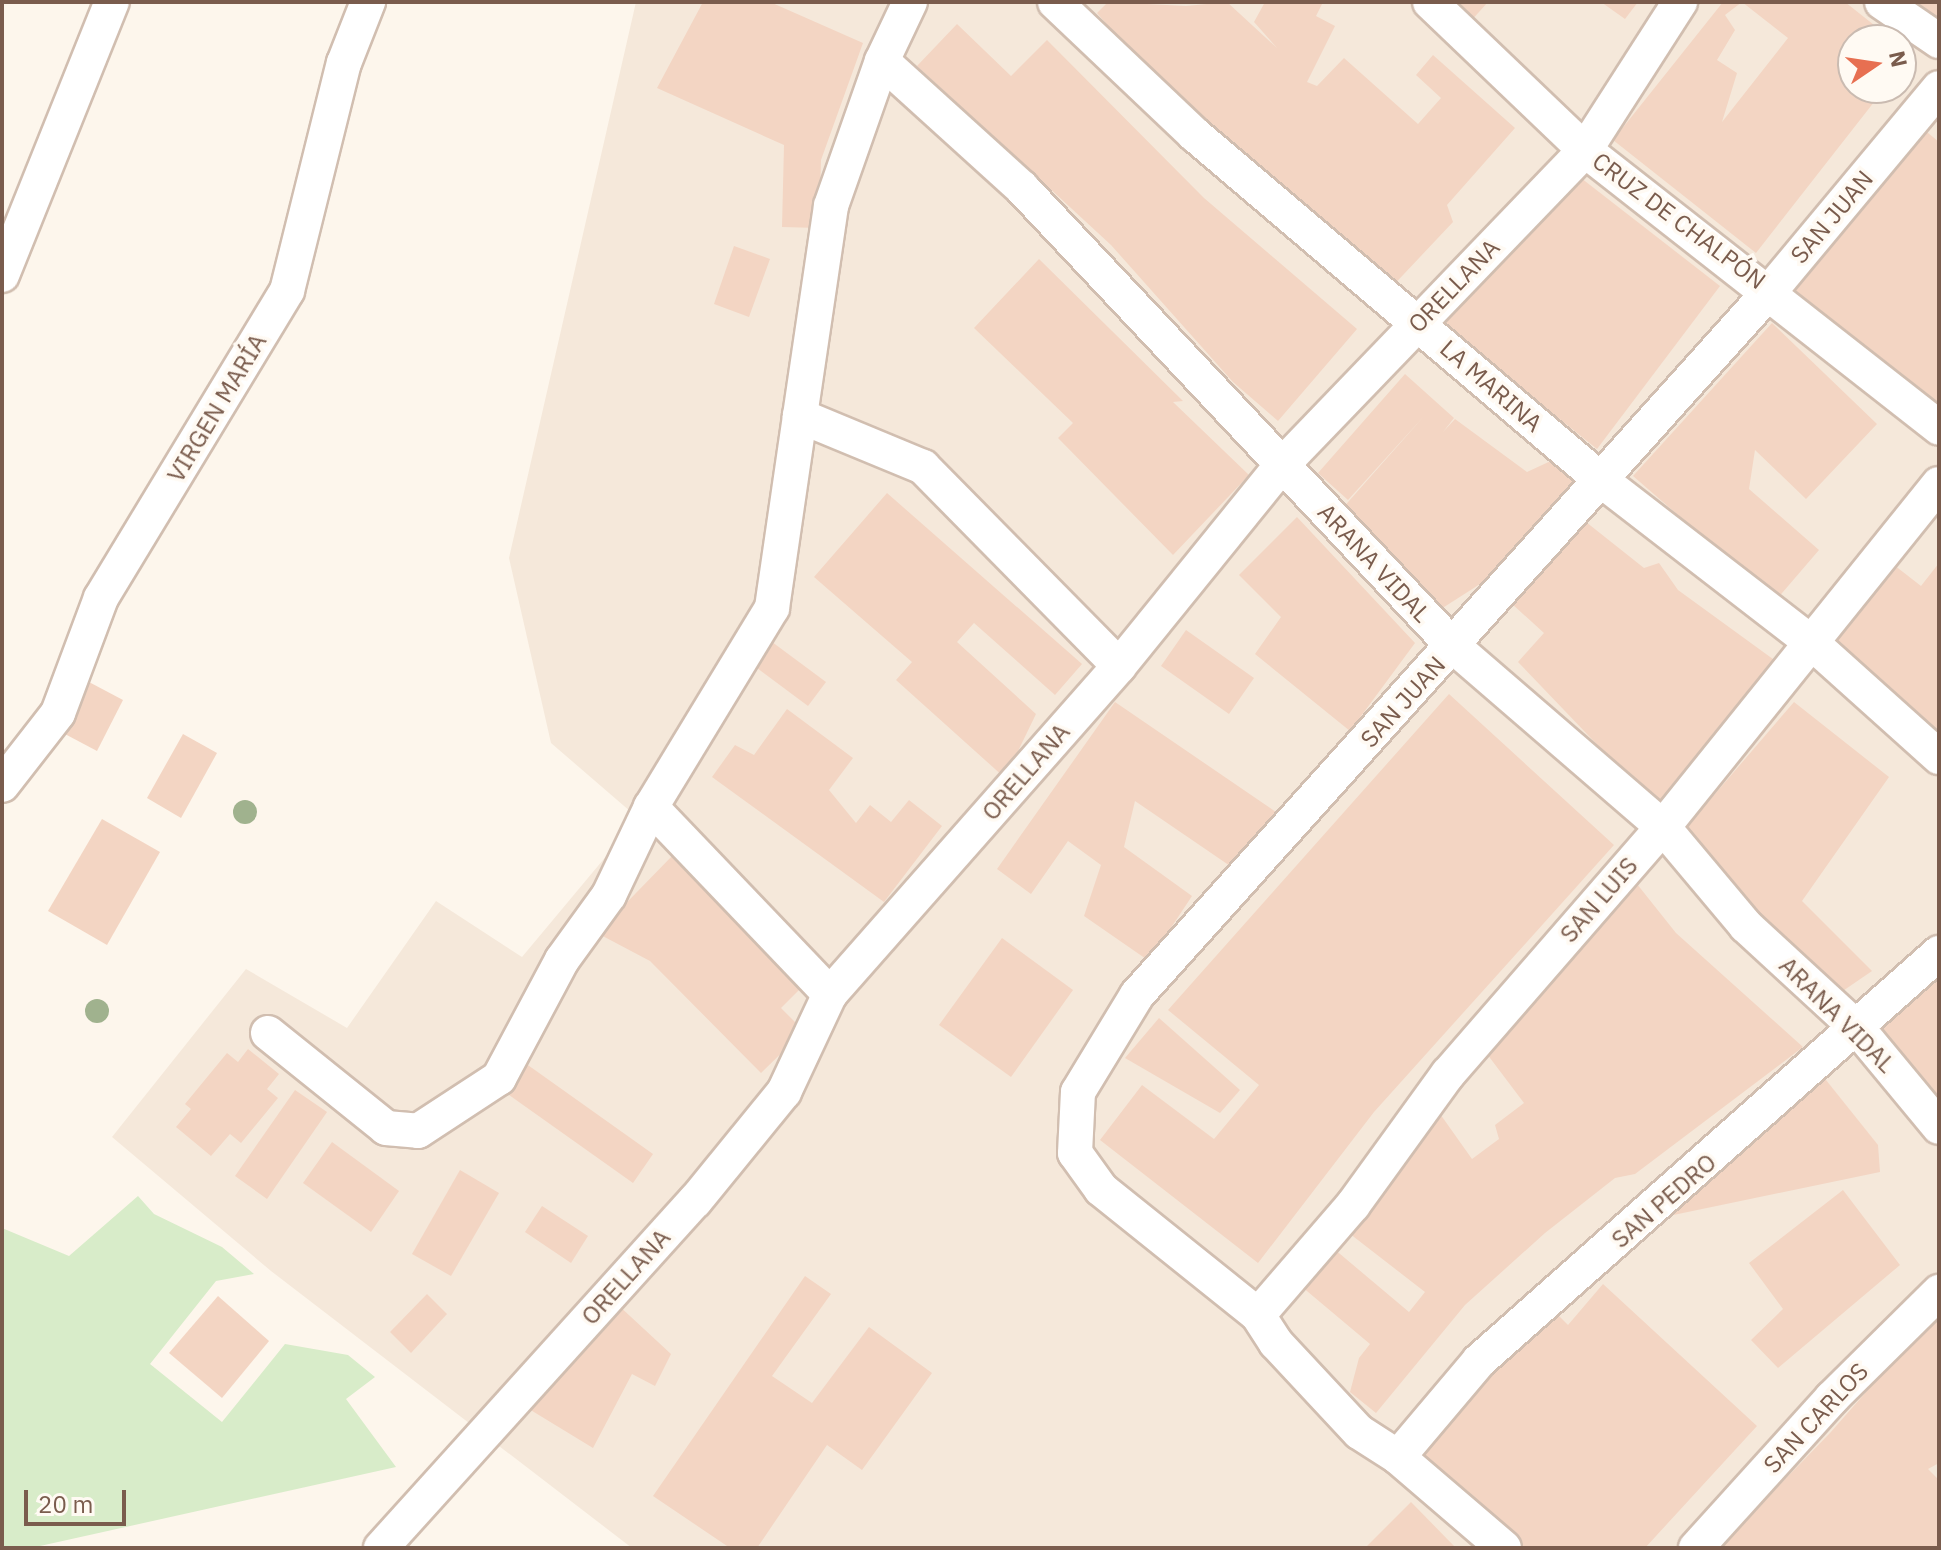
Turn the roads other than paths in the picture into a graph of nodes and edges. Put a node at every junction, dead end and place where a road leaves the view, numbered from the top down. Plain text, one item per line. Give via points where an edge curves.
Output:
1 (112, 2) edge
2 (368, 2) edge
3 (910, 2) edge
4 (1055, 2) edge
5 (1430, 2) edge
6 (1680, 2) edge
7 (1882, 2) edge
8 (1939, 41) edge
9 (882, 61) junction
10 (1939, 88) edge
11 (1585, 150) junction
12 (2, 275) edge
13 (1770, 291) junction
14 (1418, 323) junction
15 (800, 416) junction
16 (1939, 428) edge
17 (1282, 465) junction
18 (1601, 480) junction
19 (1939, 484) edge
20 (1812, 643) junction
21 (1453, 646) junction
22 (1119, 666) junction
23 (1939, 757) edge
24 (2, 785) edge
25 (651, 807) junction
26 (1663, 827) junction
27 (1939, 953) edge
28 (830, 994) junction
29 (1858, 1029) junction
30 (268, 1033) dead end
31 (1939, 1127) edge
32 (1939, 1292) edge
33 (1258, 1315) junction
34 (1398, 1457) junction
35 (381, 1548) edge
36 (1504, 1548) edge
37 (1696, 1548) edge

1 - 12 street
2 - 24 street, VIRGEN MARÍA via 344,63 287,291 101,598 58,713
3 - 9 street
4 - 14 street, LA MARINA via 1194,134
5 - 11 street, CRUZ DE CHALPÓN
6 - 11 street, ORELLANA
7 - 8 street
9 - 15 street via 831,206
9 - 17 street, ARANA VIDAL via 1022,188
10 - 13 street, SAN JUAN
11 - 13 street, CRUZ DE CHALPÓN
11 - 14 street, ORELLANA
13 - 16 street, CRUZ DE CHALPÓN
13 - 18 street, SAN JUAN
14 - 17 street, ORELLANA
14 - 18 street, LA MARINA
15 - 22 street via 923,467
15 - 25 street via 772,608
17 - 21 street, ARANA VIDAL
17 - 22 street, ORELLANA
18 - 20 street, LA MARINA
18 - 21 street, SAN JUAN
19 - 20 street, SAN LUIS
20 - 23 street, LA MARINA
20 - 26 street, SAN LUIS
21 - 26 street, ARANA VIDAL
21 - 33 street, SAN JUAN via 1137,995 1078,1092 1075,1153 1101,1189
22 - 28 street, ORELLANA
25 - 28 street
25 - 30 street via 609,895 562,960 499,1078 451,1112 418,1131 386,1128
26 - 29 street, ARANA VIDAL via 1746,926
26 - 33 street, SAN LUIS via 1448,1074 1353,1205
27 - 29 street, SAN PEDRO
28 - 35 street, ORELLANA via 784,1092 695,1201
29 - 31 street, ARANA VIDAL
29 - 34 street, SAN PEDRO via 1479,1361
32 - 37 street, SAN CARLOS via 1832,1398
33 - 34 street, SAN JUAN via 1276,1343 1341,1414
34 - 36 street, SAN JUAN

